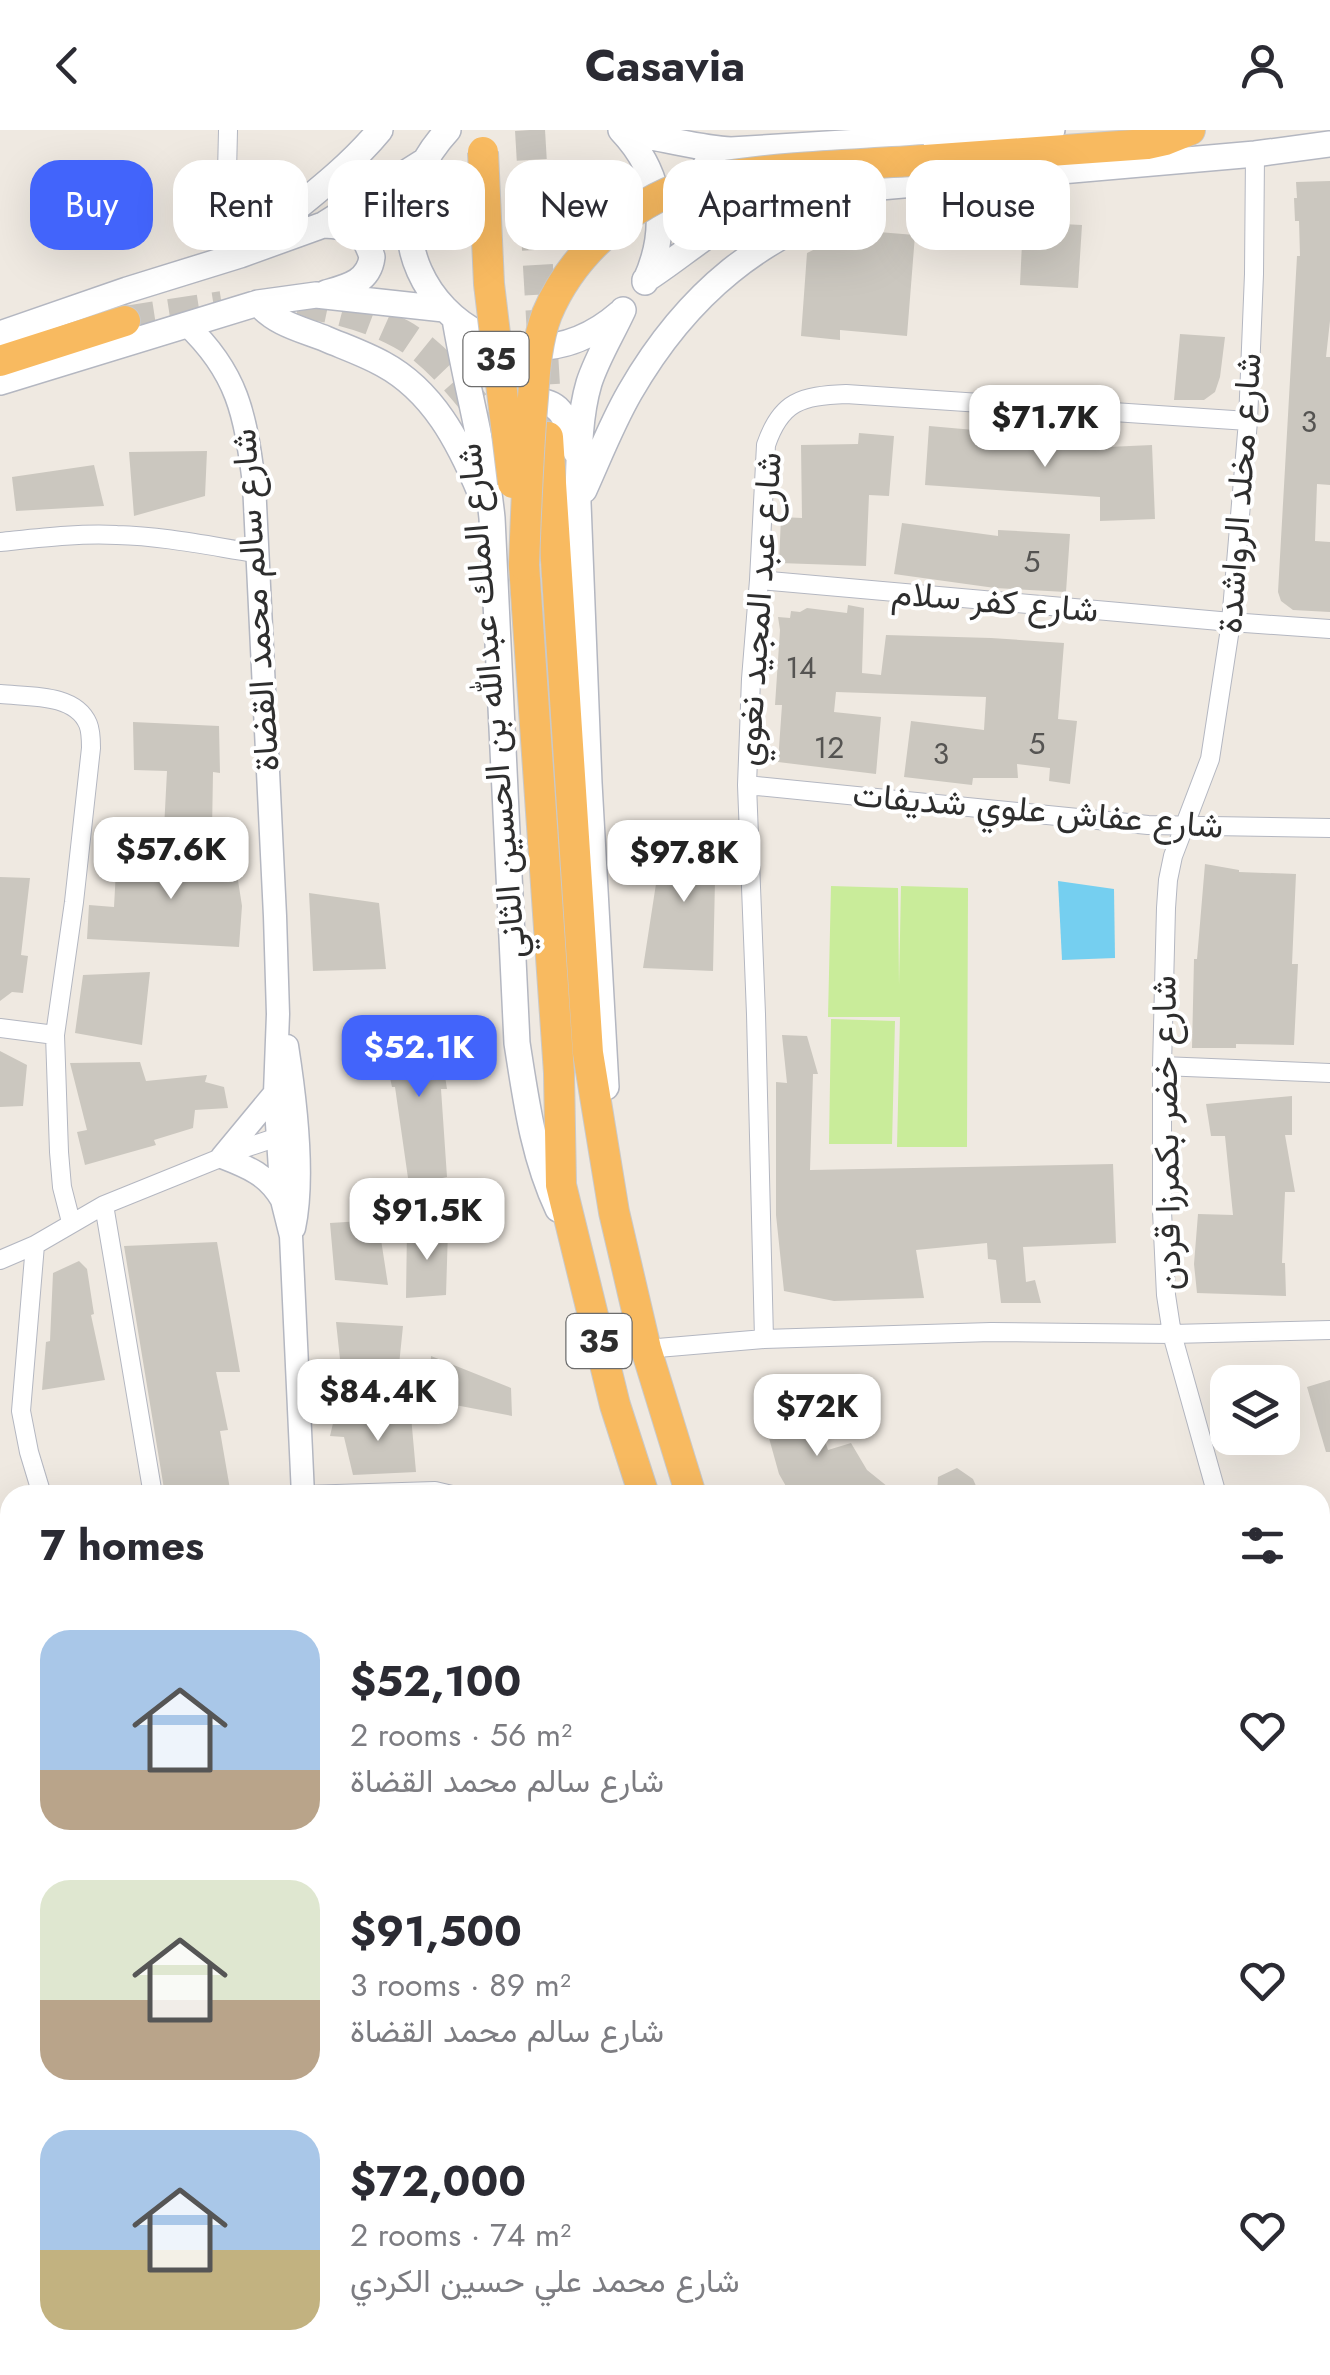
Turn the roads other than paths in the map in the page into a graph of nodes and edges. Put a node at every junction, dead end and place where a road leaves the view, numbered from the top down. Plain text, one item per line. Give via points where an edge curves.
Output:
1 (228, 130) edge
2 (380, 130) edge
3 (482, 130) edge
4 (801, 130) edge
5 (1052, 130) edge
6 (1190, 130) edge
7 (622, 131) edge
8 (435, 142) edge
9 (824, 144) junction
10 (1330, 144) edge
11 (731, 150) junction
12 (1255, 154) junction
13 (713, 160) edge
14 (1016, 160) edge
15 (1070, 164) edge
16 (906, 172) edge
17 (906, 177) edge
18 (323, 225) junction
19 (688, 250) edge
20 (233, 257) junction
21 (646, 280) junction
22 (316, 296) junction
23 (258, 303) junction
24 (623, 310) junction
25 (450, 314) junction
26 (125, 321) tunnel mouth
27 (186, 324) junction
28 (0, 334) edge
29 (0, 361) edge
30 (0, 382) edge
31 (1248, 421) junction
32 (548, 438) tunnel mouth
33 (579, 462) junction
34 (488, 484) junction
35 (558, 509) junction
36 (492, 518) junction
37 (0, 542) edge
38 (256, 553) junction
39 (524, 565) junction
40 (759, 580) junction
41 (1232, 622) junction
42 (1330, 629) edge
43 (0, 694) edge
44 (747, 785) junction
45 (1184, 826) junction
46 (1330, 828) edge
47 (278, 1014) junction
48 (0, 1028) edge
49 (55, 1035) junction
50 (1162, 1066) junction
51 (1330, 1073) edge
52 (275, 1093) junction
53 (287, 1134) junction
54 (222, 1157) junction
55 (282, 1200) junction
56 (104, 1205) junction
57 (71, 1222) junction
58 (291, 1236) junction
59 (575, 1244) junction
60 (35, 1245) junction
61 (0, 1260) edge
62 (1330, 1330) edge
63 (1172, 1334) junction
64 (764, 1339) junction
65 (646, 1350) junction
66 (39, 1485) edge
67 (151, 1485) edge
68 (303, 1485) edge
69 (641, 1485) edge
70 (688, 1485) edge
71 (1213, 1485) edge

1 - 20 street
2 - 20 main road via 342,171
3 - 39 highway, شارع الملك عبدالله بن الحسين الثاني / 35, bridge via 490,302
4 - 9 street
5 - 9 main road
6 - 14 highway via 1147,144
7 - 11 main road
7 - 21 main road via 647,164 659,202 658,242
8 - 18 main road
8 - 25 main road via 413,186 410,239 428,288
9 - 11 main road
10 - 12 main road
11 - 13 main road
12 - 15 main road
12 - 31 street, شارع مخلد الرواشدة
16 - 39 highway, bridge via 773,170 717,177 634,210 588,250 541,334
17 - 35 main road via 794,228 709,288 634,385 604,444
18 - 20 main road
18 - 22 main road via 351,228 372,257 358,282
19 - 21 main road
20 - 28 main road
21 - 24 main road
22 - 23 main road
22 - 25 main road
23 - 27 main road
23 - 36 main road via 285,324 382,364 424,396 462,449
24 - 25 main road via 575,340 534,346 492,339
24 - 33 main road via 590,378
25 - 34 main road
26 - 29 highway
27 - 30 main road
27 - 38 street, شارع سالم محمد القضاة via 222,364 242,414 254,483
31 - 40 street, شارع عبد المجيد نغوي via 846,394 802,400 773,424 766,445
31 - 41 street, شارع مخلد الرواشدة
32 - 35 highway, شارع الملك عبدالله بن الحسين الثاني / 35
33 - 34 main road via 558,408 544,400 518,403 496,421
33 - 35 main road
34 - 36 main road
35 - 65 highway, شارع الملك عبدالله بن الحسين الثاني / 35 via 588,1053
36 - 59 main road via 517,1043 539,1163
37 - 38 street via 116,535
38 - 47 street, شارع سالم محمد القضاة
39 - 59 highway, شارع الملك عبدالله بن الحسين الثاني / 35 via 561,1186
40 - 41 street, شارع كفر سلام
40 - 44 street, شارع عبد المجيد نغوي
41 - 42 street, شارع كفر سلام
41 - 45 street, شارع مخلد الرواشدة via 1210,759
43 - 49 street via 71,705 90,727
44 - 45 street, شارع عفاش علوي شديفات
44 - 64 street, شارع عبد المجيد نغوي
45 - 46 street, شارع عفاش علوي شديفات
45 - 50 street, شارع خضر بكمرزا قردن via 1168,880
47 - 52 street, شارع سالم محمد القضاة
47 - 53 street, شارع سالم محمد القضاة via 289,1058
48 - 49 street
49 - 57 street via 59,1152
50 - 51 street
50 - 63 street, شارع خضر بكمرزا قردن via 1163,1256
52 - 53 street, شارع سالم محمد القضاة
52 - 54 street
53 - 54 street
53 - 55 street, شارع سالم محمد القضاة
53 - 58 street, شارع سالم محمد القضاة via 298,1194
54 - 55 street via 256,1171
54 - 56 street
55 - 58 street, شارع سالم محمد القضاة
56 - 57 street
56 - 67 street
57 - 60 street
58 - 68 street, شارع سالم محمد القضاة
59 - 69 highway, شارع الملك عبدالله بن الحسين الثاني / 35
60 - 61 street
60 - 66 street via 21,1411
62 - 63 street
63 - 64 street
63 - 71 street, شارع خضر بكمرزا قردن
64 - 65 street
65 - 70 highway, شارع الملك عبدالله بن الحسين الثاني / 35

